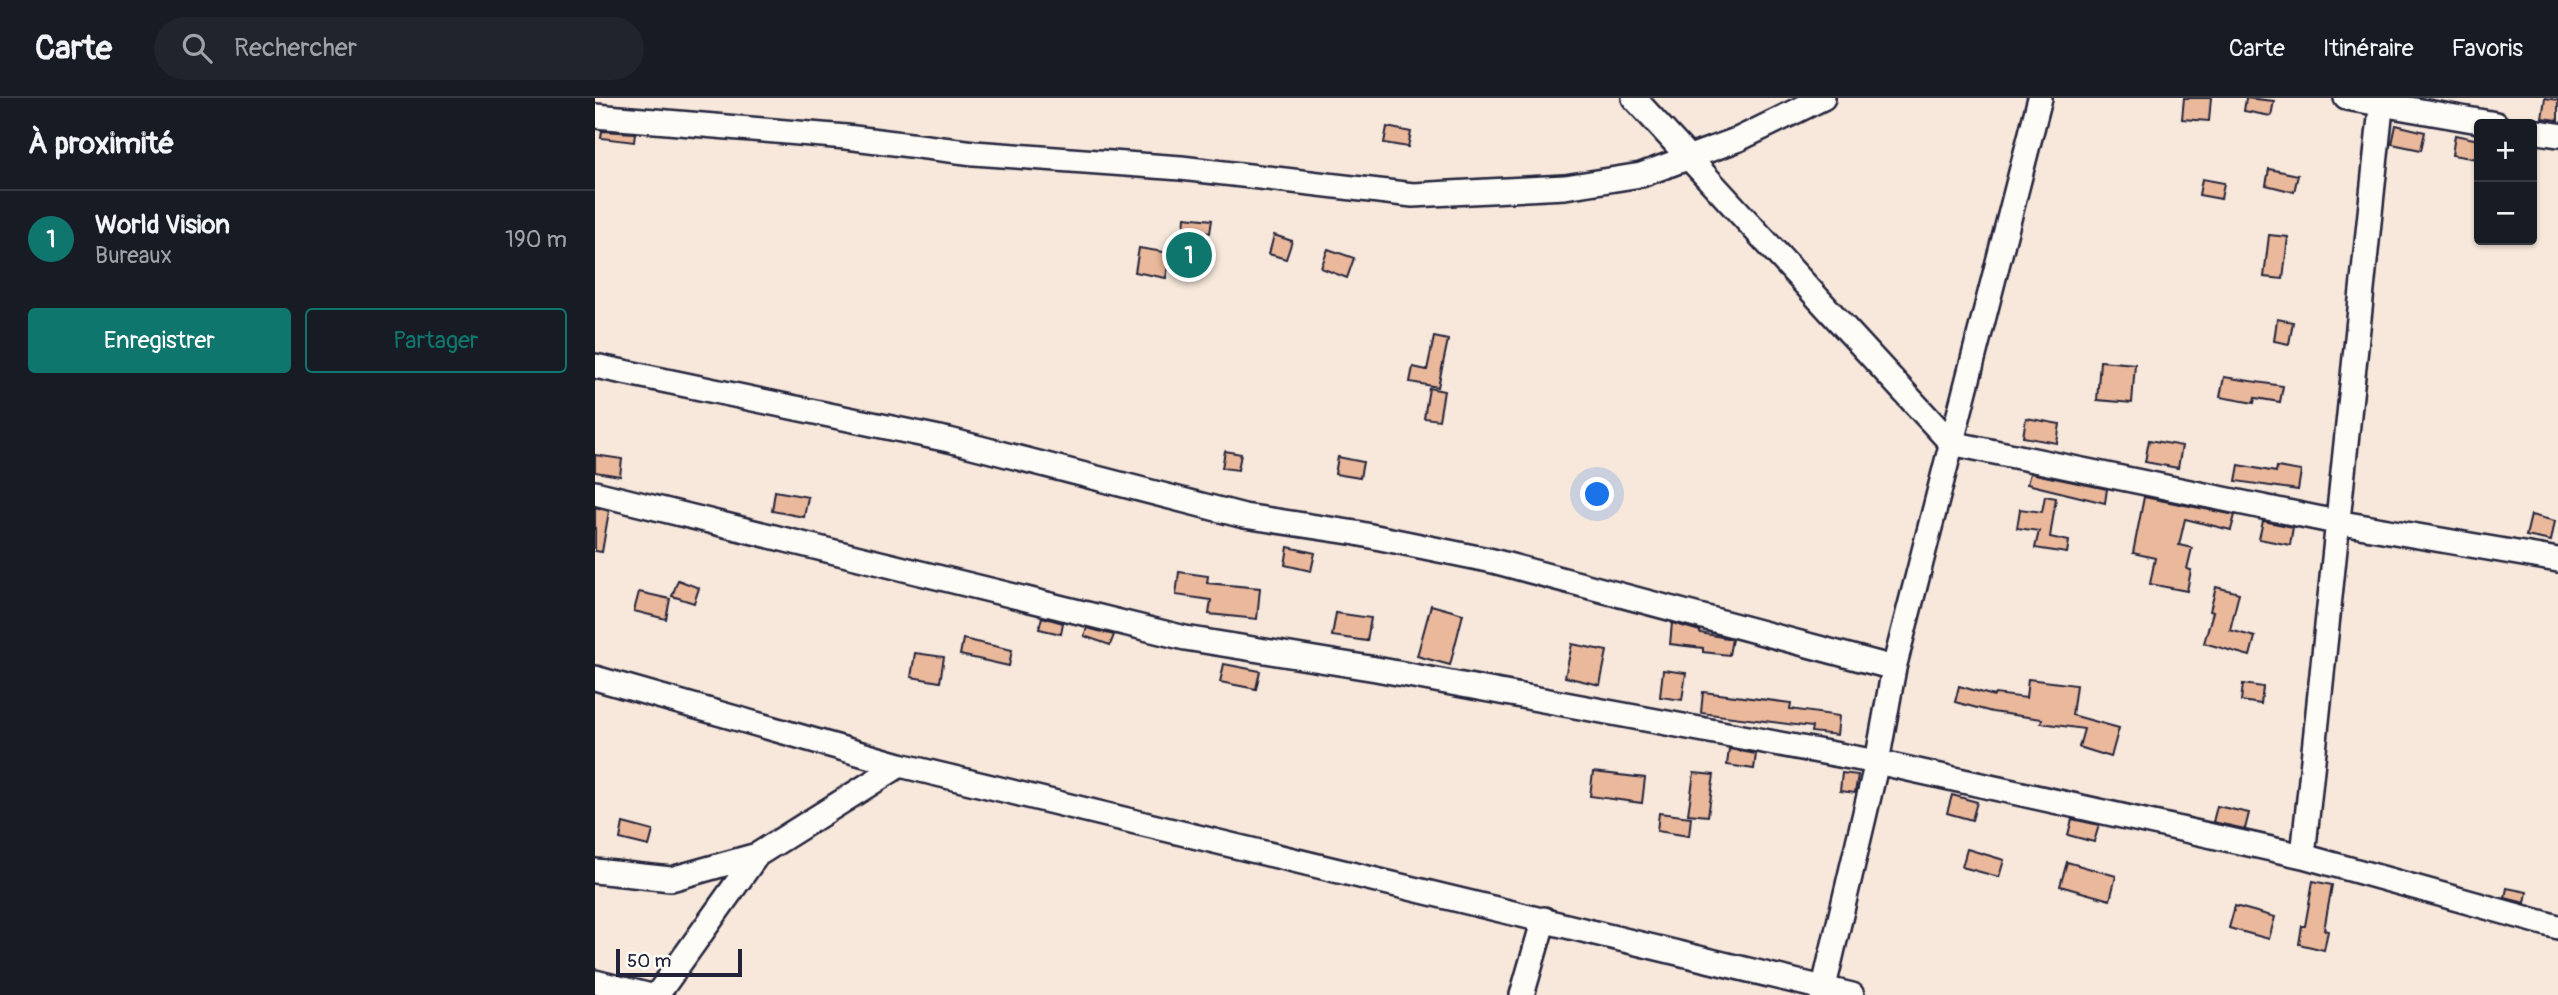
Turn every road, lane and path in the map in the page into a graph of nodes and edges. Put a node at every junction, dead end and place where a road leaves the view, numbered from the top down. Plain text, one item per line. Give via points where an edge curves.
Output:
1 (1634, 98) edge
2 (1823, 98) edge
3 (2040, 98) edge
4 (2346, 98) edge
5 (2381, 101) edge
6 (595, 116) edge
7 (2474, 120) edge
8 (2537, 132) edge
9 (2558, 135) edge
10 (1689, 158) junction
11 (595, 366) edge
12 (1951, 443) junction
13 (595, 493) edge
14 (2336, 522) junction
15 (2558, 560) edge
16 (1894, 668) junction
17 (595, 677) edge
18 (1877, 762) junction
19 (900, 765) junction
20 (757, 855) junction
21 (2303, 856) junction
22 (595, 871) edge
23 (1544, 919) junction
24 (2558, 927) edge
25 (595, 982) edge
26 (1823, 992) edge
27 (647, 995) edge
28 (657, 995) edge
29 (1522, 995) edge
30 (1852, 995) edge

1 - 10 street
2 - 10 street
3 - 12 street
4 - 5 street
5 - 7 street
5 - 14 street
6 - 10 street via 1181,168 1413,195 1565,187 1641,175
8 - 9 street
10 - 12 street
11 - 16 street via 949,440 1244,516 1493,561
12 - 14 street
12 - 16 street
13 - 18 street via 1185,638 1375,668
14 - 15 street
14 - 21 street
16 - 18 street
17 - 19 street
18 - 21 street
18 - 26 street
19 - 20 street
19 - 23 street
20 - 22 street via 671,879
20 - 28 street
21 - 24 street
23 - 26 street
23 - 29 street
25 - 27 street
26 - 30 street

